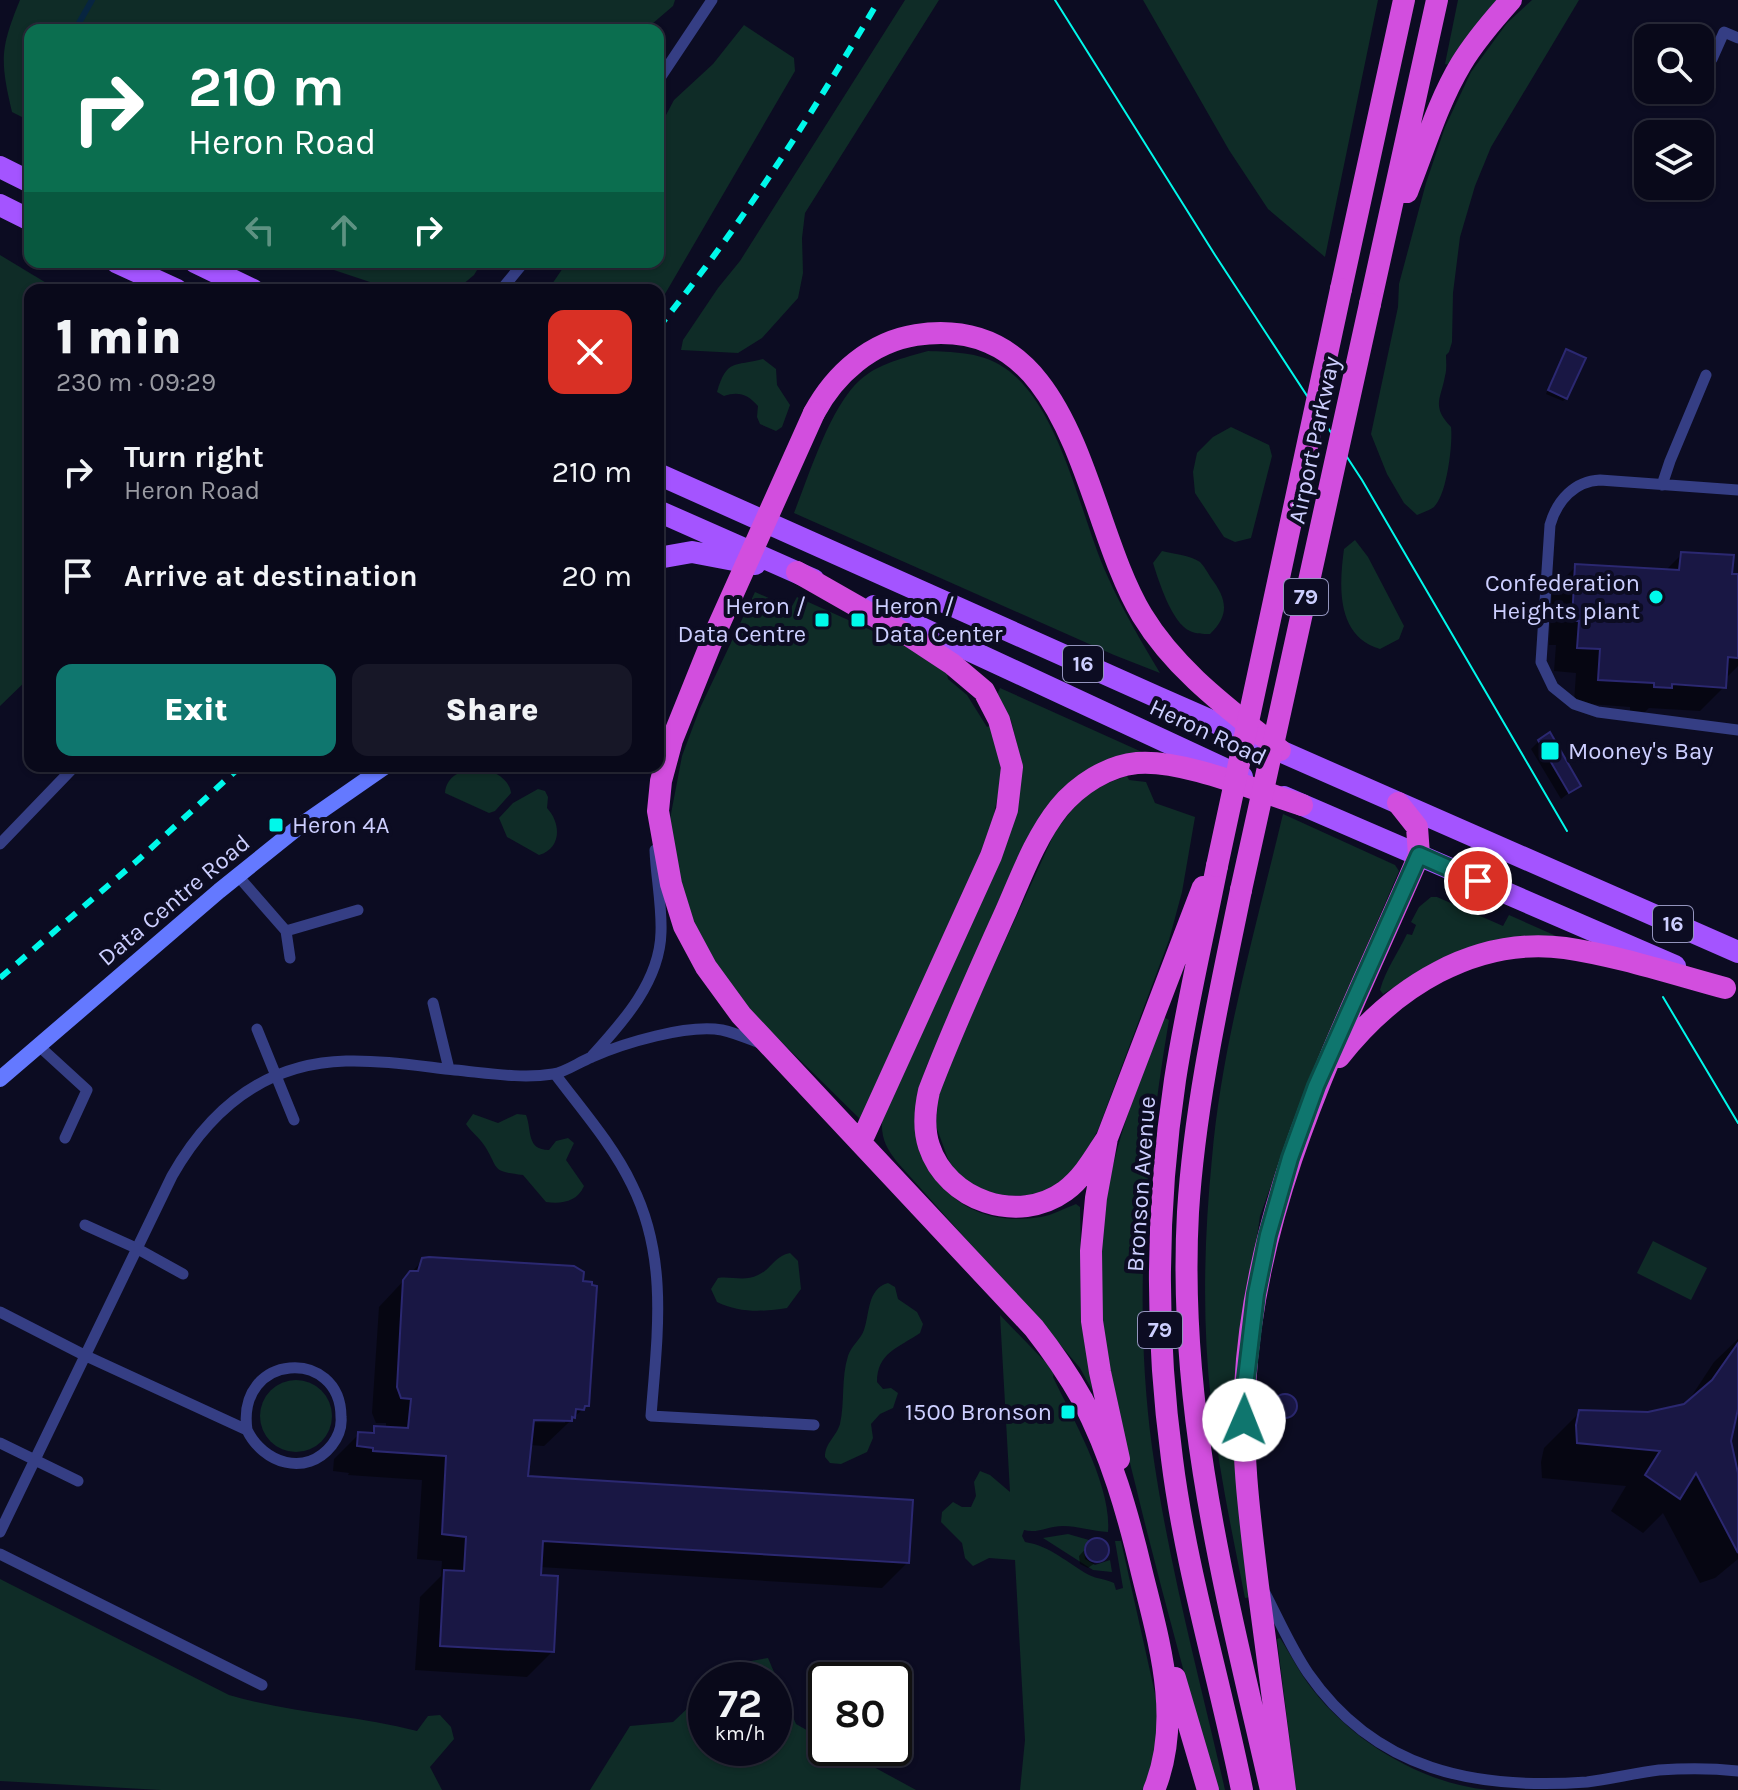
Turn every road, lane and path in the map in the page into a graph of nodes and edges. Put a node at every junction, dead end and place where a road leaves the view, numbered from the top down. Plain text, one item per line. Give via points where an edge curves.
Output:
1 (712, 0) edge
2 (1404, 0) edge
3 (1437, 0) edge
4 (1511, 0) edge
5 (1738, 38) edge
6 (1714, 54) edge
7 (664, 72) edge
8 (0, 167) edge
9 (24, 179) edge
10 (0, 205) edge
11 (24, 217) edge
12 (1380, 260) junction
13 (129, 268) edge
14 (207, 268) edge
15 (519, 268) edge
16 (164, 284) edge
17 (241, 284) edge
18 (506, 284) edge
19 (1706, 375) dead end
20 (664, 477) edge
21 (1662, 485) junction
22 (1738, 490) edge
23 (664, 514) edge
24 (664, 557) edge
25 (797, 572) junction
26 (1738, 730) edge
27 (1280, 750) junction
28 (664, 770) edge
29 (69, 772) edge
30 (377, 772) edge
31 (663, 772) edge
32 (1398, 803) junction
33 (1302, 805) junction
34 (658, 811) junction
35 (0, 844) edge
36 (1419, 855) junction
37 (1217, 866) junction
38 (238, 876) junction
39 (1241, 890) joint
40 (358, 910) dead end
41 (286, 931) junction
42 (1738, 952) edge
43 (290, 958) dead end
44 (1732, 991) edge
45 (433, 1003) dead end
46 (257, 1029) dead end
47 (40, 1047) junction
48 (774, 1049) junction
49 (592, 1057) junction
50 (449, 1069) junction
51 (555, 1074) junction
52 (275, 1076) junction
53 (0, 1079) edge
54 (1316, 1086) junction
55 (294, 1120) dead end
56 (65, 1138) dead end
57 (1107, 1138) junction
58 (861, 1142) junction
59 (85, 1225) dead end
60 (136, 1248) junction
61 (183, 1274) dead end
62 (0, 1312) edge
63 (84, 1355) junction
64 (814, 1425) dead end
65 (247, 1430) junction
66 (0, 1443) edge
67 (34, 1460) junction
68 (78, 1481) dead end
69 (1129, 1517) junction
70 (0, 1532) edge
71 (0, 1554) edge
72 (1257, 1578) junction
73 (1154, 1620) junction
74 (262, 1685) dead end
75 (1738, 1771) edge
76 (1586, 1786) edge
77 (1154, 1790) edge
78 (1208, 1790) edge
79 (1242, 1790) edge
80 (1271, 1790) edge
81 (1285, 1790) edge

1 - 7 lane
2 - 37 highway, Airport Parkway / 79, bridge
3 - 12 highway, Airport Parkway / 79
4 - 12 highway via 1460,66
5 - 6 lane via 1724,32
8 - 9 main road
10 - 11 main road
12 - 39 highway, Airport Parkway / 79, bridge
13 - 16 main road
14 - 17 main road
15 - 18 lane
19 - 21 lane
20 - 27 main road, Heron Road / 16
21 - 22 lane
21 - 26 lane via 1587,481 1557,507 1550,525 1541,662 1553,687 1574,704 1601,713
23 - 25 main road, Heron Road / 16
24 - 25 main road via 692,552
25 - 33 main road, Heron Road / 16
25 - 58 highway via 969,677 984,691 999,720 1012,767 1007,810 991,856
27 - 28 highway, bridge via 1188,673 1142,616 1116,564 1060,411 1037,377 1008,352 947,333 886,343 852,364 824,395 713,638
27 - 32 main road, Heron Road / 16
29 - 35 lane
30 - 38 main road, Data Centre Road
31 - 34 highway, bridge
32 - 36 highway via 1417,827
32 - 42 main road, Heron Road / 16
33 - 36 main road, Heron Road / 16
33 - 57 highway via 1192,771 1140,763 1112,769 1084,785 1041,834 929,1091 927,1143 940,1169 961,1191 1008,1207 1039,1203 1066,1190
34 - 48 highway via 675,902 694,945 741,1015
34 - 49 lane via 660,946 635,1005
36 - 44 main road, Heron Road / 16
36 - 54 highway
37 - 57 highway via 1199,893
37 - 79 highway, Bronson Avenue / 79 via 1170,1119 1159,1238 1160,1325 1179,1501
38 - 41 lane
38 - 47 main road, Data Centre Road
39 - 80 highway, Bronson Avenue / 79 via 1199,1105 1188,1216 1187,1315 1205,1490
40 - 41 lane
41 - 43 lane
44 - 54 highway via 1604,955 1563,948 1503,949 1450,965 1405,991 1357,1034
45 - 50 lane
46 - 52 lane
47 - 53 main road, Data Centre Road
47 - 56 lane via 87,1090
48 - 49 lane via 722,1030 693,1029
48 - 58 highway
49 - 51 lane
50 - 51 lane
50 - 52 lane via 344,1061
51 - 64 lane via 620,1163 649,1228 660,1300 651,1416
52 - 55 lane
52 - 60 lane via 235,1099 199,1134
54 - 72 highway via 1268,1235 1250,1339 1244,1480
57 - 69 highway via 1093,1221 1091,1296 1100,1372
58 - 69 highway via 1051,1350 1092,1421
59 - 60 lane
60 - 61 lane
60 - 63 lane
62 - 63 lane
63 - 65 lane
63 - 67 lane
65 - 65 lane via 263,1453 289,1464 304,1463 337,1438 341,1407 326,1379 297,1367 281,1369 266,1375 247,1400
66 - 67 lane
67 - 68 lane
67 - 70 lane
69 - 73 highway
71 - 74 lane
72 - 76 lane via 1323,1693 1389,1748 1426,1767 1489,1783
72 - 81 highway
73 - 77 highway via 1167,1710 1165,1751
73 - 78 highway
75 - 76 lane via 1657,1770

